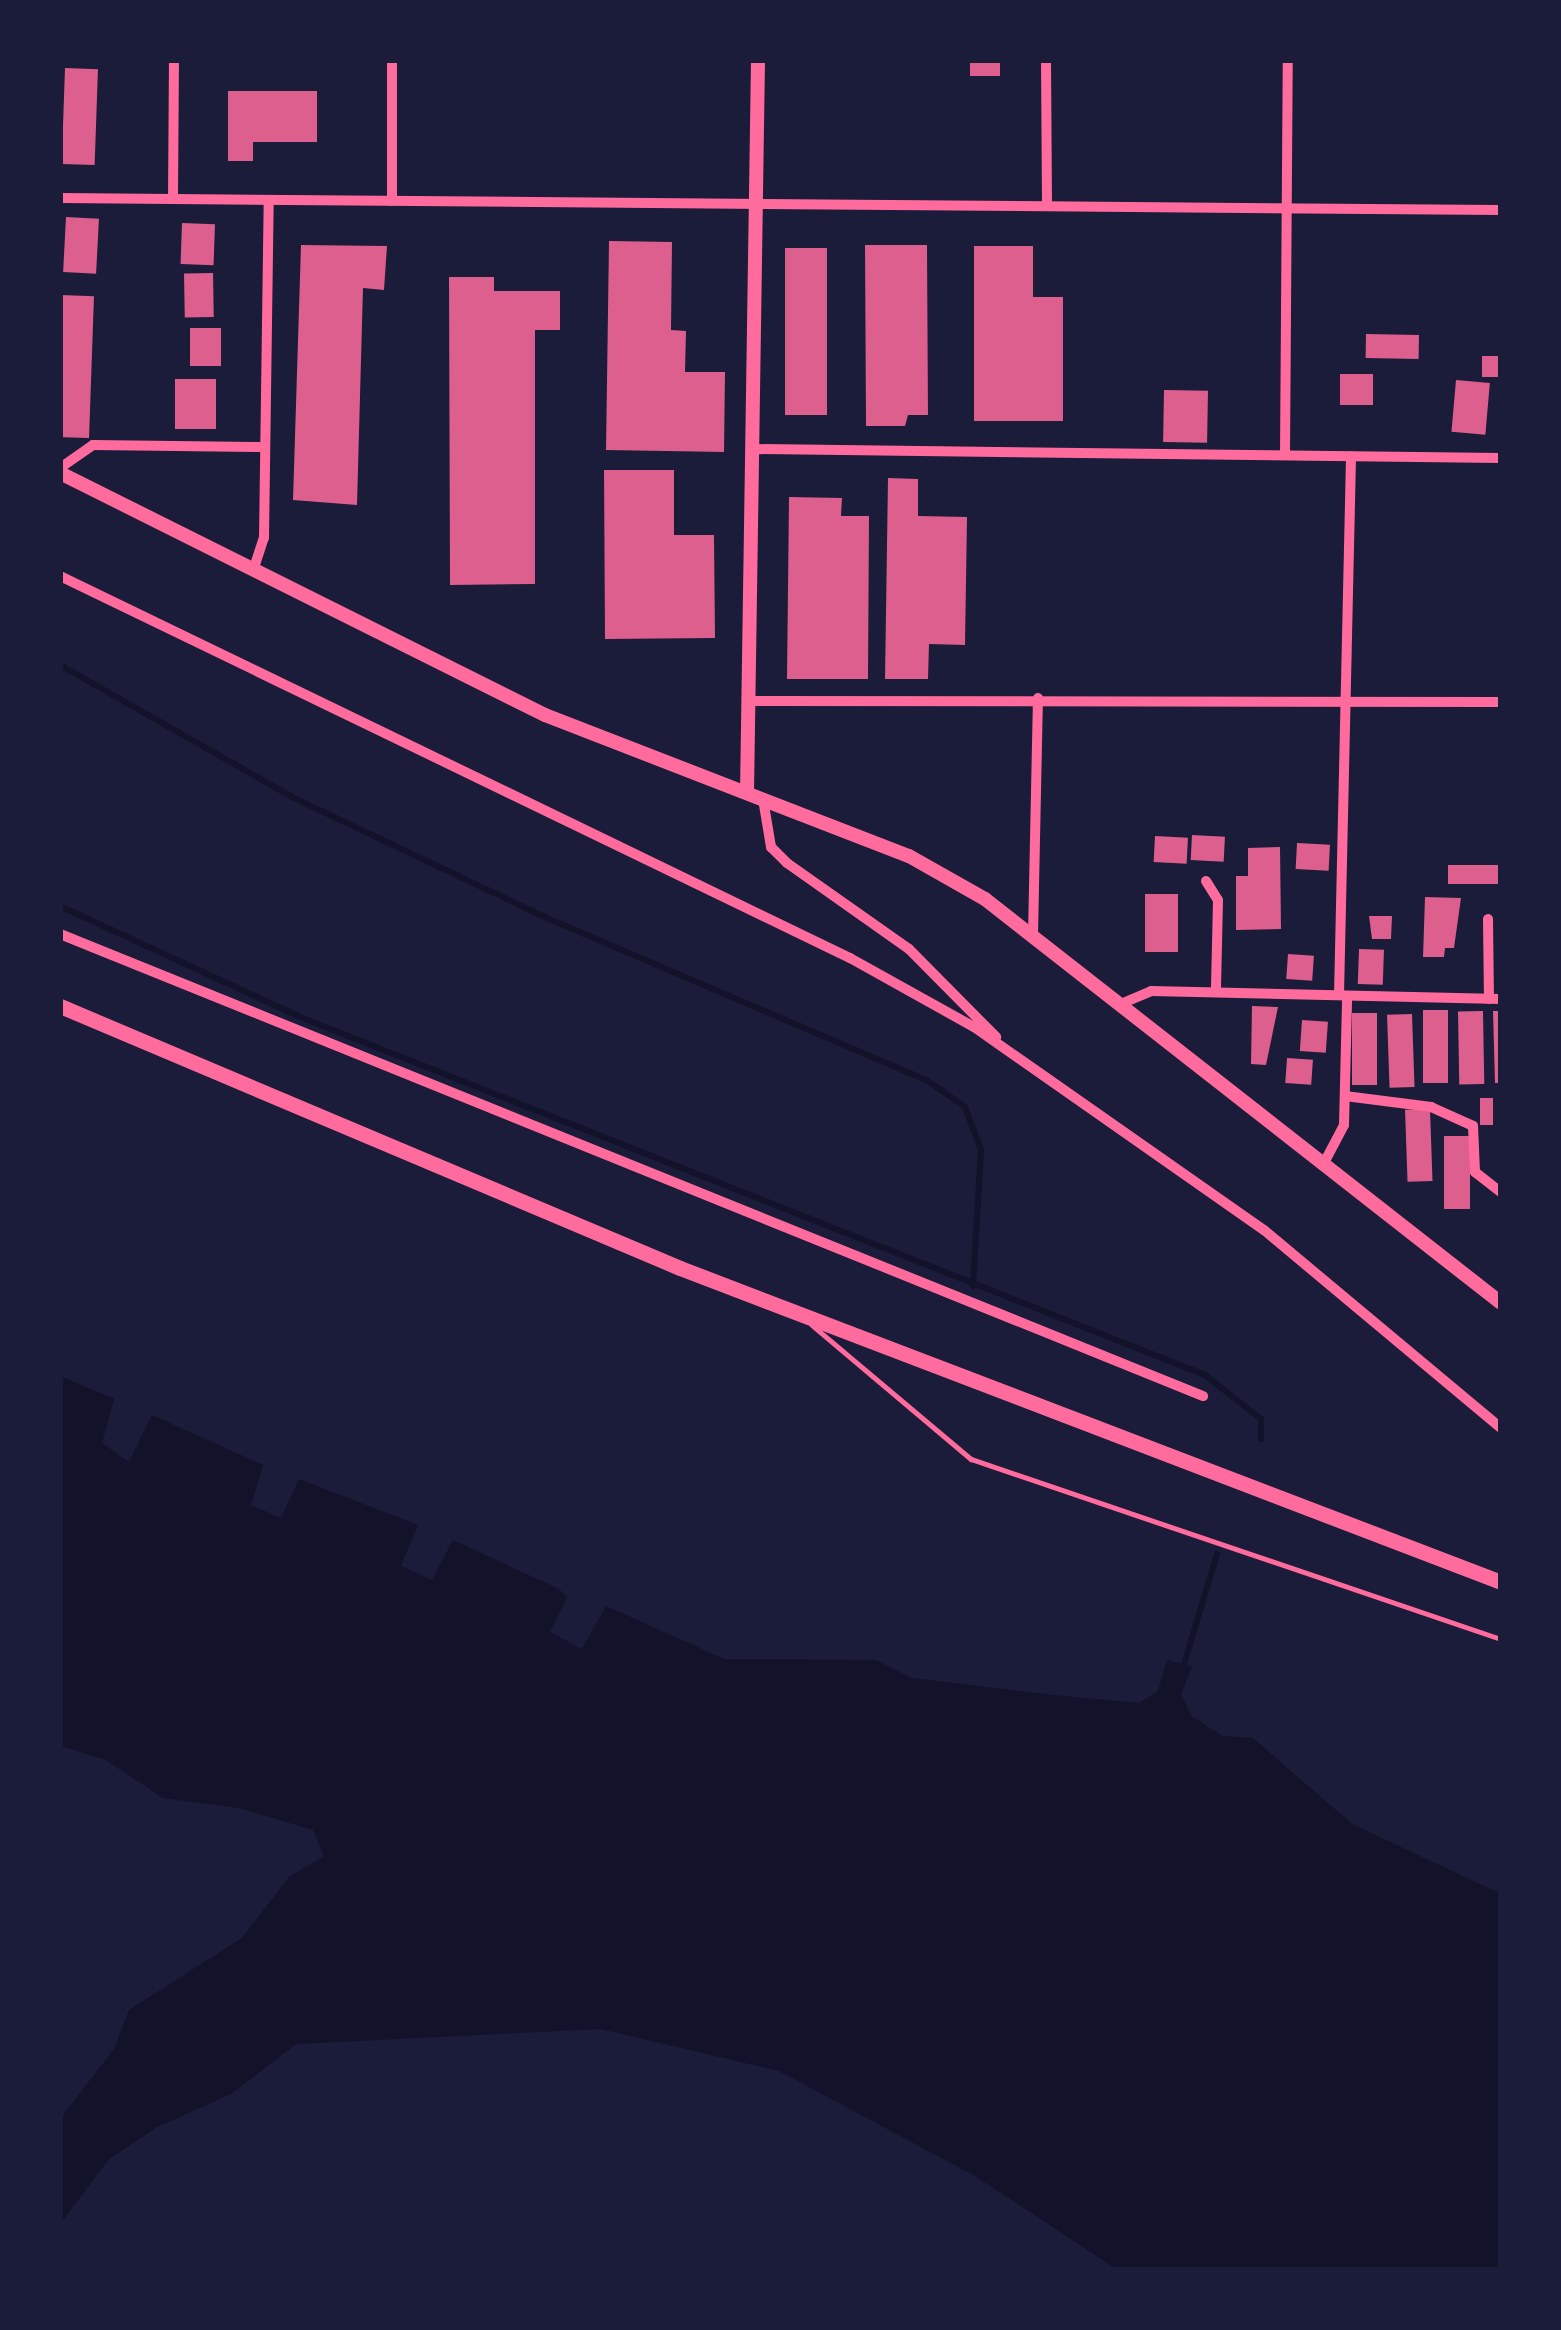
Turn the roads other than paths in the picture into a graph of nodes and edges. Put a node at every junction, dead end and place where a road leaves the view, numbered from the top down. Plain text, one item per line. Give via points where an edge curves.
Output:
1 (174, 60) edge
2 (392, 60) edge
3 (758, 60) edge
4 (1046, 60) edge
5 (1288, 60) edge
6 (60, 198) edge
7 (173, 199) junction
8 (269, 200) junction
9 (392, 201) junction
10 (755, 203) junction
11 (1047, 206) junction
12 (1288, 208) junction
13 (1501, 210) edge
14 (265, 447) junction
15 (753, 448) junction
16 (1285, 455) junction
17 (1351, 456) junction
18 (1501, 458) edge
19 (60, 471) edge
20 (253, 571) junction
21 (60, 576) edge
22 (1038, 698) junction
23 (753, 701) junction
24 (1346, 701) junction
25 (1501, 702) edge
26 (747, 793) junction
27 (763, 799) junction
28 (1207, 881) dead end
29 (1488, 920) dead end
30 (60, 934) edge
31 (1033, 935) junction
32 (1216, 991) junction
33 (1343, 997) junction
34 (1495, 999) edge
35 (1123, 1003) junction
36 (60, 1006) edge
37 (1002, 1045) junction
38 (1345, 1096) junction
39 (1324, 1163) junction
40 (1501, 1192) edge
41 (1501, 1303) edge
42 (796, 1312) junction
43 (1203, 1396) dead end
44 (1501, 1428) edge
45 (1501, 1582) edge
46 (1501, 1640) edge

1 - 7 street
2 - 9 street
3 - 10 street
4 - 11 street
5 - 12 street
6 - 7 street
7 - 8 street
8 - 9 street
8 - 14 street
9 - 10 street
10 - 11 street
10 - 15 street
11 - 12 street
12 - 13 street
12 - 16 street
14 - 19 street via 92,445
14 - 20 street via 264,538
15 - 16 street
15 - 23 street
16 - 17 street
17 - 18 street
17 - 24 street
19 - 20 street
20 - 26 street via 545,715
21 - 37 street via 850,958
22 - 23 street
22 - 24 street
22 - 31 street
23 - 26 street
24 - 25 street
24 - 33 street
26 - 27 street
27 - 31 street via 909,856
27 - 37 street via 771,848 909,949
28 - 32 street via 1218,900
29 - 34 street
30 - 43 street
31 - 35 street
32 - 33 street
32 - 35 street via 1150,991
33 - 34 street
33 - 38 street
35 - 39 street
36 - 42 main road
37 - 44 street via 1264,1230
38 - 39 street via 1345,1125
38 - 40 street via 1431,1107 1473,1126 1475,1172
39 - 41 street
42 - 45 main road
42 - 46 lane via 971,1459

